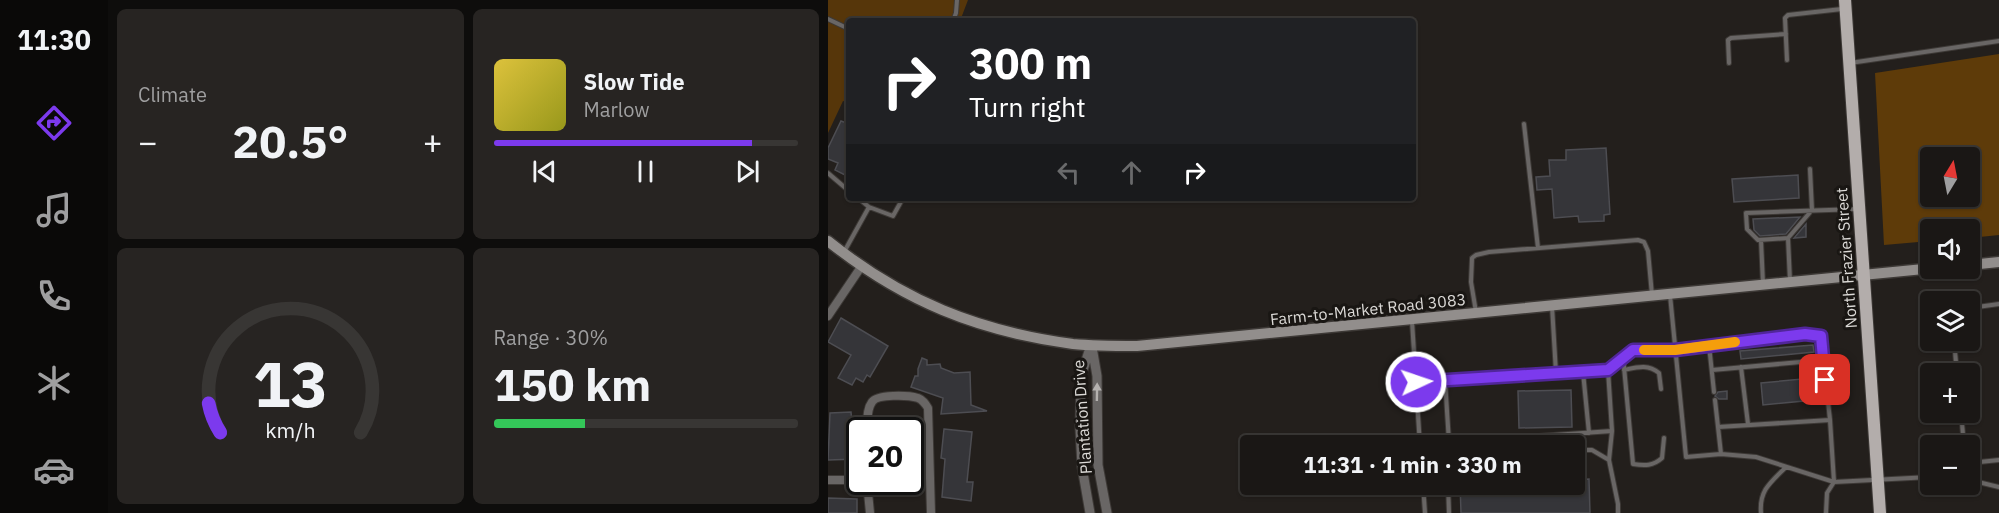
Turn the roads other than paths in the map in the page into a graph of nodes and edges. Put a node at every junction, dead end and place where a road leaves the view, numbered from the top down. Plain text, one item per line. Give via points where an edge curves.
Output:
1 (957, 0) edge
2 (1846, 4) edge
3 (954, 18) edge
4 (828, 19) edge
5 (846, 28) edge
6 (1786, 34) junction
7 (1999, 41) edge
8 (1787, 60) dead end
9 (1729, 63) dead end
10 (1850, 63) junction
11 (1524, 124) dead end
12 (1810, 169) dead end
13 (828, 173) edge
14 (846, 188) edge
15 (862, 201) edge
16 (901, 201) edge
17 (869, 207) junction
18 (1859, 209) junction
19 (1812, 210) junction
20 (1788, 238) junction
21 (828, 240) edge
22 (1761, 240) junction
23 (1538, 248) junction
24 (843, 253) junction
25 (1999, 262) edge
26 (1980, 264) edge
27 (861, 267) junction
28 (1920, 269) edge
29 (1864, 275) junction
30 (1790, 282) junction
31 (1762, 285) junction
32 (1670, 294) junction
33 (1652, 296) junction
34 (1999, 304) edge
35 (1552, 305) junction
36 (1980, 307) edge
37 (1476, 313) junction
38 (828, 316) edge
39 (1412, 320) junction
40 (1091, 345) junction
41 (1709, 345) junction
42 (1675, 350) junction
43 (1623, 356) junction
44 (1823, 360) junction
45 (1741, 367) junction
46 (1624, 369) junction
47 (1608, 370) junction
48 (1712, 370) junction
49 (1583, 372) junction
50 (1556, 374) junction
51 (1445, 380) junction
52 (1416, 382) junction
53 (1661, 389) dead end
54 (1714, 392) dead end
55 (1715, 400) dead end
56 (868, 417) edge
57 (1830, 420) junction
58 (1748, 424) junction
59 (1718, 427) junction
60 (1612, 430) junction
61 (1589, 433) junction
62 (1419, 435) edge
63 (1449, 435) edge
64 (1556, 435) edge
65 (1664, 438) dead end
66 (1585, 450) edge
67 (1721, 454) junction
68 (1609, 460) junction
69 (1999, 460) edge
70 (1980, 462) edge
71 (1786, 467) junction
72 (1920, 478) edge
73 (828, 480) edge
74 (846, 480) edge
75 (1878, 480) junction
76 (1834, 482) junction
77 (1980, 482) edge
78 (1999, 487) edge
79 (868, 495) edge
80 (1424, 495) edge
81 (1448, 495) edge
82 (870, 513) edge
83 (931, 513) edge
84 (1090, 513) edge
85 (1107, 513) edge
86 (1425, 513) edge
87 (1449, 513) edge
88 (1618, 513) edge
89 (1761, 513) edge
90 (1826, 513) edge
91 (1880, 513) edge

1 - 3 lane
2 - 6 lane via 1788,15
2 - 10 main road, North Frazier Street
4 - 5 lane
6 - 8 lane
6 - 9 lane via 1731,38
7 - 10 lane
10 - 18 main road, North Frazier Street
11 - 23 lane
12 - 19 lane
13 - 14 lane
15 - 17 lane
16 - 17 lane via 893,216
17 - 24 lane
18 - 19 lane
18 - 29 main road, North Frazier Street
19 - 20 lane
19 - 22 lane via 1746,213 1747,229
20 - 22 lane
20 - 30 lane
21 - 24 main road, Farm-to-Market Road 3083
22 - 31 lane
23 - 33 lane via 1644,242
23 - 37 lane via 1489,252 1472,258
24 - 27 main road, Farm-to-Market Road 3083
25 - 26 main road
27 - 38 street
27 - 40 main road, Farm-to-Market Road 3083 via 909,296 964,320 1020,335
28 - 29 main road, Farm-to-Market Road 3083
29 - 30 main road, Farm-to-Market Road 3083
29 - 75 main road, North Frazier Street
30 - 31 main road, Farm-to-Market Road 3083
31 - 32 main road, Farm-to-Market Road 3083
32 - 33 main road, Farm-to-Market Road 3083
32 - 42 lane
33 - 35 main road, Farm-to-Market Road 3083
34 - 36 lane
35 - 37 main road, Farm-to-Market Road 3083
35 - 50 lane
37 - 39 main road, Farm-to-Market Road 3083
39 - 40 main road, Farm-to-Market Road 3083 via 1149,345
39 - 52 lane
40 - 84 street, Plantation Drive via 1081,376 1080,428
85 -> 40 street, Plantation Drive via 1098,465 1097,376
41 - 42 lane
41 - 44 lane via 1805,334 1821,336
41 - 48 lane
42 - 43 lane via 1633,350
42 - 67 lane via 1686,457
43 - 46 lane
43 - 47 lane
44 - 45 lane
44 - 57 lane
45 - 48 lane
45 - 58 lane
46 - 53 lane via 1652,368 1659,373
46 - 65 lane via 1633,464 1657,463 1662,458
47 - 49 lane
47 - 60 lane
48 - 54 lane
49 - 50 lane
49 - 61 lane
50 - 51 lane
51 - 52 lane
51 - 63 lane
52 - 62 lane
55 - 59 lane
56 - 83 street via 873,400 880,396 924,401 928,408
57 - 58 lane
57 - 76 lane
58 - 59 lane
59 - 67 lane
60 - 61 lane
60 - 68 lane
61 - 64 lane
66 - 68 lane
67 - 71 lane
68 - 88 lane
69 - 70 lane
71 - 76 lane
71 - 89 lane via 1761,496
72 - 75 lane
73 - 74 street
75 - 76 lane
75 - 91 main road, North Frazier Street
76 - 90 lane via 1827,493
77 - 78 lane
79 - 82 street
80 - 86 lane
81 - 87 lane

